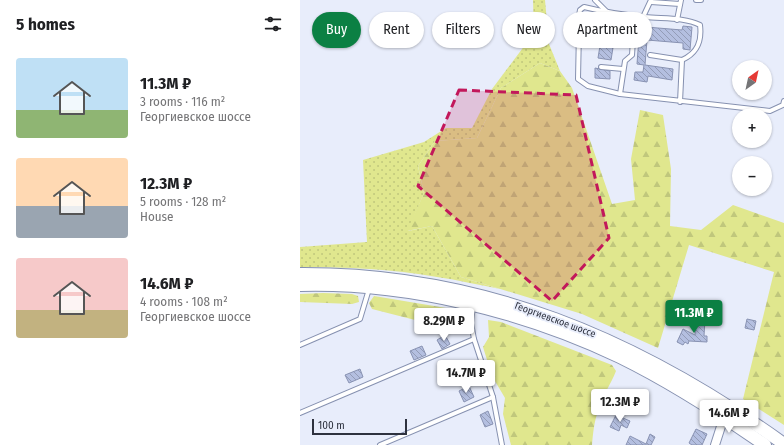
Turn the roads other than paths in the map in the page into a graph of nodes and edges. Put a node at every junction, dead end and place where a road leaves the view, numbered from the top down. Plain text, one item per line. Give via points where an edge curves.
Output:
1 (595, 0) edge
2 (696, 0) edge
3 (701, 0) edge
4 (651, 1) edge
5 (680, 2) edge
6 (580, 12) edge
7 (604, 12) edge
8 (607, 12) edge
9 (646, 12) edge
10 (652, 18) edge
11 (677, 20) junction
12 (579, 48) edge
13 (632, 48) edge
14 (650, 55) dead end
15 (682, 60) junction
16 (601, 67) dead end
17 (623, 69) junction
18 (620, 94) junction
19 (784, 101) edge
20 (680, 102) junction
21 (300, 274) edge
22 (300, 285) edge
23 (370, 288) junction
24 (473, 305) junction
25 (474, 339) junction
26 (300, 345) edge
27 (493, 397) junction
28 (300, 413) edge
29 (724, 417) junction
30 (784, 444) edge
31 (380, 445) edge
32 (502, 445) edge
33 (715, 445) edge
34 (766, 445) edge

1 - 8 lane
2 - 3 lane
4 - 5 lane
4 - 9 lane
5 - 11 lane
6 - 7 lane via 584,7
10 - 11 lane
11 - 15 lane via 700,25 698,46
12 - 18 lane via 578,79 588,86
13 - 17 lane via 632,55 625,61
14 - 15 lane
15 - 20 lane
16 - 17 lane
17 - 18 lane
18 - 20 lane
19 - 20 lane via 783,105 770,111
21 - 30 main road, Георгиевское шоссе via 341,274 415,282 504,302 550,317 605,339 675,374 740,413
22 - 23 main road, Георгиевское шоссе
23 - 24 main road, Георгиевское шоссе via 419,293
23 - 26 lane via 360,319
24 - 25 lane via 471,323
24 - 29 main road, Георгиевское шоссе via 549,329 603,350 672,385
25 - 27 lane
25 - 28 lane
27 - 31 lane
27 - 32 lane
29 - 33 street
29 - 34 main road, Георгиевское шоссе

